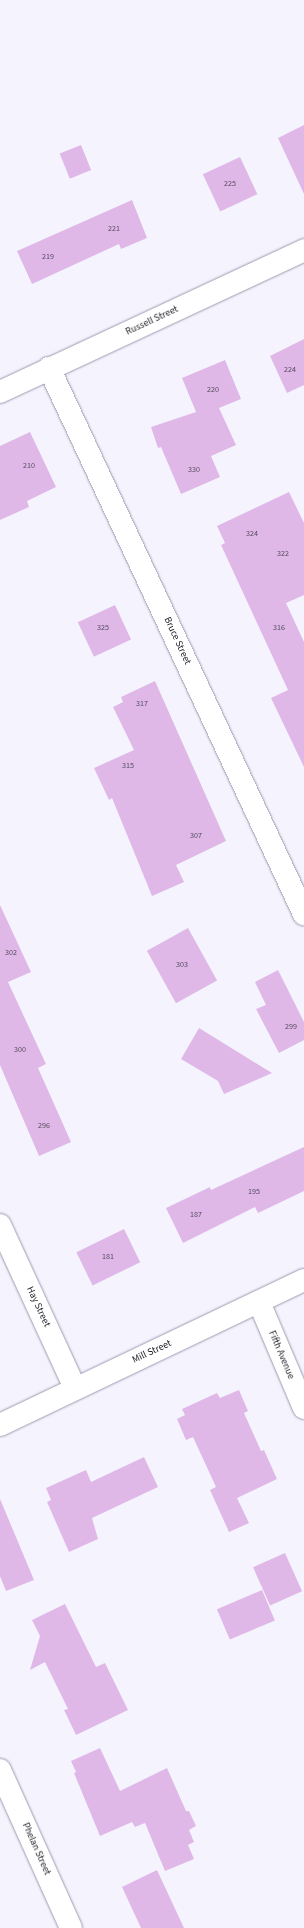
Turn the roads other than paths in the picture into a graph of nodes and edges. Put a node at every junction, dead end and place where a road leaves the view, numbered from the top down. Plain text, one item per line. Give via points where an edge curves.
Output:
1 (304, 250) edge
2 (49, 368) junction
3 (0, 392) edge
4 (304, 914) edge
5 (0, 1225) edge
6 (304, 1280) edge
7 (259, 1302) junction
8 (75, 1388) junction
9 (304, 1408) edge
10 (0, 1425) edge
11 (0, 1770) edge
12 (71, 1928) edge

1 - 2 street, Russell Street
2 - 3 street, Russell Street
2 - 4 street, Bruce Street
5 - 8 street, Hay Street
6 - 7 street, Mill Street
7 - 8 street, Mill Street
7 - 9 street, Fifth Avenue
8 - 10 street, Mill Street
11 - 12 street, Phelan Street

